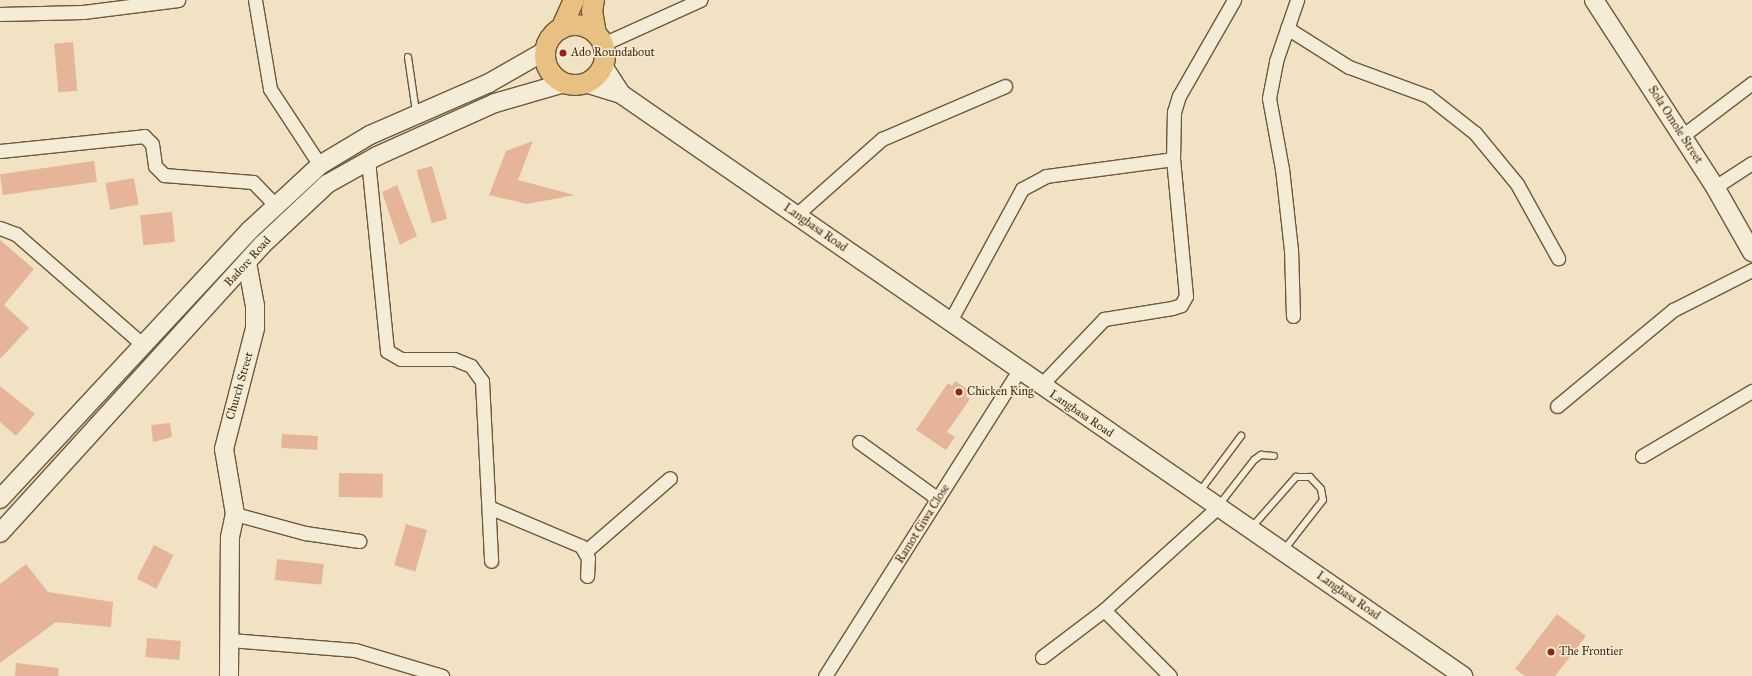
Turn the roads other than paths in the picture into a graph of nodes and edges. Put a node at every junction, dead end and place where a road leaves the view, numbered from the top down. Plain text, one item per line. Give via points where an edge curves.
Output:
1 (178, 0) edge
2 (255, 0) edge
3 (574, 0) edge
4 (594, 0) edge
5 (700, 0) edge
6 (1234, 0) edge
7 (1297, 0) edge
8 (1594, 0) edge
9 (0, 14) edge
10 (1287, 28) junction
11 (561, 29) junction
12 (600, 39) junction
13 (545, 51) junction
14 (408, 57) dead end
15 (603, 66) junction
16 (585, 83) junction
17 (1752, 83) edge
18 (561, 84) junction
19 (1005, 86) dead end
20 (621, 94) junction
21 (417, 115) junction
22 (1682, 136) junction
23 (0, 151) edge
24 (1173, 159) junction
25 (368, 160) junction
26 (1752, 163) edge
27 (320, 165) junction
28 (1715, 187) junction
29 (275, 205) junction
30 (796, 215) junction
31 (0, 228) edge
32 (1752, 252) edge
33 (1558, 258) dead end
34 (247, 263) junction
35 (1752, 270) edge
36 (1293, 316) dead end
37 (950, 323) junction
38 (142, 344) junction
39 (1019, 370) junction
40 (1040, 386) junction
41 (1752, 391) edge
42 (1557, 406) dead end
43 (1241, 436) dead end
44 (859, 442) dead end
45 (1274, 456) dead end
46 (1642, 456) dead end
47 (670, 478) dead end
48 (1198, 494) junction
49 (0, 499) edge
50 (938, 499) junction
51 (1218, 506) junction
52 (490, 508) junction
53 (235, 514) junction
54 (1251, 529) junction
55 (0, 533) edge
56 (359, 542) dead end
57 (586, 551) junction
58 (1283, 551) junction
59 (491, 561) dead end
60 (587, 576) dead end
61 (1104, 610) junction
62 (230, 640) junction
63 (1042, 657) dead end
64 (229, 676) edge
65 (442, 676) edge
66 (825, 676) edge
67 (1170, 676) edge
68 (1463, 676) edge

1 - 9 street via 83,12
2 - 27 street via 270,89
3 - 11 main road
4 - 12 main road via 592,11
5 - 12 street
6 - 24 street via 1179,96 1174,112
7 - 10 street
8 - 22 street, Sola Omole Street
10 - 33 street via 1349,67 1428,96 1475,133 1517,184
10 - 36 street via 1269,98 1289,228
11 - 12 main road via 582,25
11 - 13 main road via 549,38
12 - 15 main road
13 - 18 main road via 547,66
13 - 21 street, Badore Road via 490,82
14 - 21 lane
15 - 16 main road
15 - 20 street
16 - 18 main road
16 - 20 street
17 - 22 street
18 - 25 street, Badore Road via 495,103
19 - 30 street via 882,139
20 - 30 street, Langbasa Road
21 - 27 street, Badore Road via 370,135
22 - 28 street, Sola Omole Street
23 - 29 street via 144,136 152,144 155,166 164,175 253,182
24 - 37 street via 1046,176 1022,189
24 - 40 street via 1184,300 1172,308 1104,319
25 - 34 street, Badore Road via 327,184 291,216
25 - 52 street via 387,351 401,358 454,359 471,366 482,381
26 - 28 street
27 - 29 street, Badore Road
28 - 32 street, Sola Omole Street
29 - 38 street, Badore Road
30 - 37 street, Langbasa Road
31 - 38 street via 16,234
34 - 53 street, Church Street via 255,306 255,328 248,364 231,408 224,449
34 - 55 street, Badore Road
35 - 42 street via 1673,310
37 - 39 street, Langbasa Road
38 - 49 street, Badore Road
39 - 40 street, Langbasa Road
39 - 50 street, Ramot Giwa Close
40 - 48 street, Langbasa Road
41 - 46 street
43 - 48 lane
44 - 50 street
45 - 51 lane via 1261,455 1254,460
47 - 57 street
48 - 51 street, Langbasa Road
50 - 66 street, Ramot Giwa Close
51 - 54 street, Langbasa Road
51 - 61 street
52 - 57 street
52 - 59 street
53 - 56 street via 305,533
53 - 62 street, Church Street via 230,537
54 - 58 street, Langbasa Road
54 - 58 lane via 1296,477 1310,477 1321,489 1323,500
57 - 60 street
58 - 68 street, Langbasa Road
61 - 63 street
61 - 67 street
62 - 64 street, Church Street
62 - 65 street via 355,650

